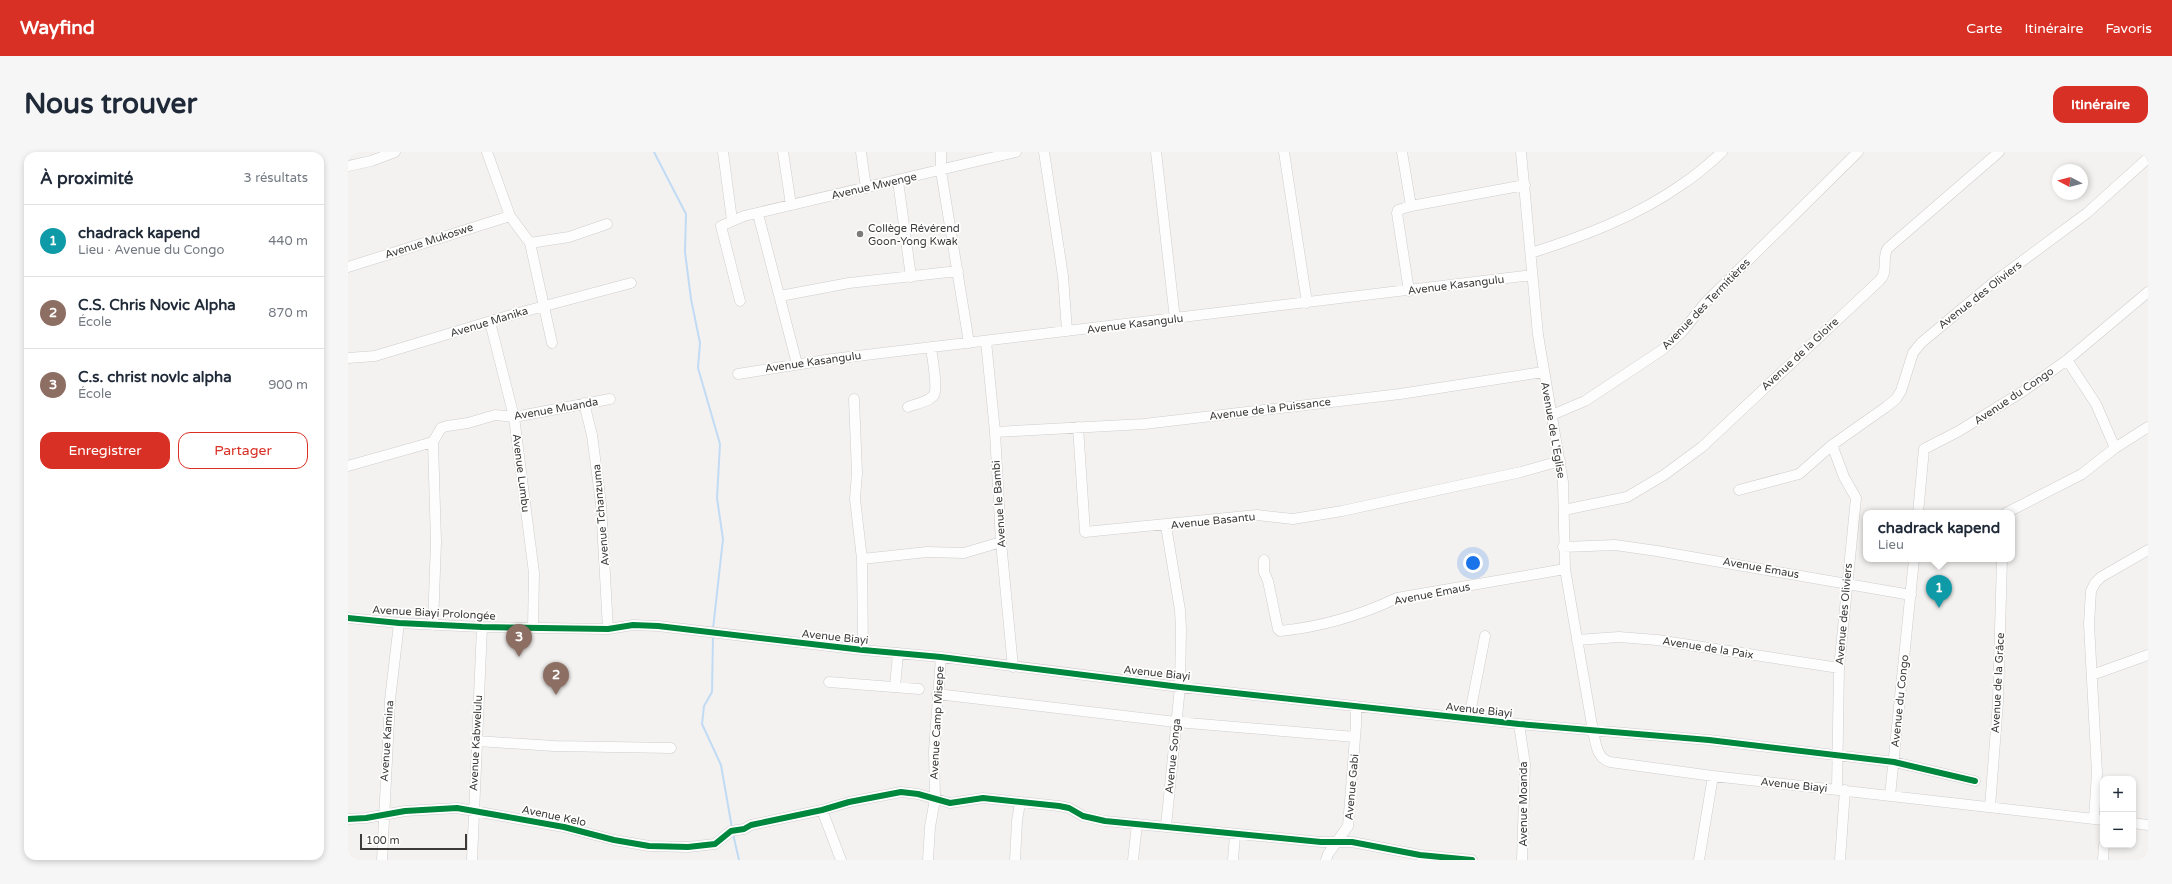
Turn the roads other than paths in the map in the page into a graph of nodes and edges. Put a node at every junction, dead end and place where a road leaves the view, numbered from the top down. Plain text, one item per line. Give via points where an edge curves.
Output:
1 (395, 152) edge
2 (488, 152) edge
3 (723, 152) edge
4 (782, 152) edge
5 (861, 152) edge
6 (941, 152) edge
7 (1016, 152) edge
8 (1044, 152) edge
9 (1156, 152) edge
10 (1284, 152) edge
11 (1402, 152) edge
12 (1521, 152) edge
13 (1722, 152) edge
14 (1858, 152) edge
15 (1999, 152) edge
16 (2148, 158) edge
17 (348, 166) edge
18 (941, 171) junction
19 (898, 181) junction
20 (1525, 185) junction
21 (866, 188) junction
22 (791, 205) junction
23 (1411, 206) junction
24 (758, 214) junction
25 (510, 216) junction
26 (732, 220) junction
27 (607, 224) dead end
28 (530, 243) junction
29 (1530, 253) junction
30 (348, 267) edge
31 (958, 271) junction
32 (1532, 275) junction
33 (911, 277) junction
34 (631, 283) dead end
35 (1409, 291) junction
36 (2148, 292) edge
37 (780, 296) junction
38 (740, 301) dead end
39 (1307, 303) junction
40 (545, 305) junction
41 (1175, 319) junction
42 (490, 322) junction
43 (1067, 331) junction
44 (986, 341) junction
45 (552, 343) dead end
46 (969, 343) junction
47 (931, 347) junction
48 (348, 358) edge
49 (2067, 360) junction
50 (797, 364) junction
51 (1543, 372) junction
52 (738, 374) dead end
53 (610, 399) dead end
54 (854, 399) dead end
55 (584, 403) junction
56 (908, 407) dead end
57 (1552, 415) junction
58 (514, 417) junction
59 (1078, 427) junction
60 (2148, 427) edge
61 (995, 432) junction
62 (433, 442) junction
63 (1832, 445) junction
64 (2115, 448) junction
65 (1560, 461) junction
66 (348, 466) edge
67 (1739, 490) dead end
68 (1564, 510) junction
69 (1918, 510) edge
70 (2012, 510) edge
71 (1166, 526) junction
72 (1001, 542) junction
73 (1564, 547) junction
74 (2148, 550) edge
75 (862, 559) junction
76 (1264, 560) dead end
77 (1914, 562) edge
78 (2002, 562) edge
79 (1565, 569) junction
80 (1847, 583) junction
81 (1911, 595) junction
82 (348, 618) edge
83 (399, 623) junction
84 (433, 625) junction
85 (482, 627) junction
86 (533, 627) junction
87 (608, 628) junction
88 (714, 634) joint
89 (1485, 636) dead end
90 (1577, 640) junction
91 (863, 650) junction
92 (898, 653) junction
93 (2148, 655) edge
94 (941, 656) junction
95 (1013, 667) junction
96 (1839, 668) junction
97 (2092, 675) junction
98 (829, 682) dead end
99 (895, 687) junction
100 (1180, 687) junction
101 (919, 689) dead end
102 (937, 694) junction
103 (1356, 706) junction
104 (1469, 718) junction
105 (1176, 722) junction
106 (1519, 724) junction
107 (1593, 731) junction
108 (1355, 737) junction
109 (477, 741) junction
110 (671, 748) dead end
111 (1837, 757) junction
112 (1894, 762) junction
113 (1713, 776) junction
114 (1975, 781) dead end
115 (1841, 790) junction
116 (1890, 796) junction
117 (936, 799) junction
118 (1020, 803) junction
119 (1990, 807) junction
120 (473, 810) junction
121 (822, 810) junction
122 (383, 814) junction
123 (348, 818) edge
124 (2099, 819) edge
125 (1137, 824) junction
126 (2136, 824) edge
127 (2148, 825) edge
128 (1166, 826) junction
129 (1235, 835) junction
130 (1338, 841) junction
131 (2104, 848) edge
132 (1436, 858) edge
133 (382, 860) edge
134 (472, 860) edge
135 (841, 860) edge
136 (928, 860) edge
137 (1015, 860) edge
138 (1133, 860) edge
139 (1233, 860) edge
140 (1326, 860) edge
141 (1472, 860) edge
142 (1522, 860) edge
143 (1699, 860) edge
144 (1840, 860) edge
145 (2104, 860) edge

1 - 17 street
2 - 25 street
3 - 26 street
4 - 22 street
5 - 21 street
6 - 18 street
7 - 18 street, Avenue Mwenge
8 - 43 street via 1063,276
9 - 41 street
10 - 39 street
11 - 23 street
12 - 20 street, Avenue de L'Eglise
13 - 29 street via 1684,184 1655,202 1576,238
14 - 57 street, Avenue des Termitières via 1705,303 1682,332 1662,350 1585,401
15 - 68 street, Avenue de la Gloire via 1888,248 1884,273 1880,280 1702,447 1664,475 1627,497
16 - 63 street, Avenue des Oliviers via 2087,213 1994,282 1933,332 1913,353 1896,399
18 - 19 street, Avenue Mwenge
18 - 31 street
19 - 21 street, Avenue Mwenge
19 - 33 street
20 - 23 street
20 - 29 street, Avenue de L'Eglise
21 - 22 street, Avenue Mwenge
22 - 24 street, Avenue Mwenge
23 - 35 street via 1398,210 1397,213
24 - 26 street, Avenue Mwenge
24 - 37 street
25 - 28 street
25 - 30 street, Avenue Mukoswe
26 - 38 street via 721,227
27 - 28 street via 569,237
28 - 40 street
29 - 32 street, Avenue de L'Eglise
31 - 33 street
31 - 46 street
32 - 35 street, Avenue Kasangulu
32 - 51 street, Avenue de L'Eglise
33 - 37 street via 849,283
34 - 40 street, Avenue Manika
35 - 39 street, Avenue Kasangulu
36 - 49 street, Avenue du Congo
37 - 50 street
39 - 41 street, Avenue Kasangulu
40 - 42 street, Avenue Manika
40 - 45 street
41 - 43 street, Avenue Kasangulu
42 - 48 street, Avenue Manika via 375,356
42 - 58 street, Avenue Lumbu
43 - 44 street, Avenue Kasangulu
44 - 46 street, Avenue Kasangulu
44 - 61 street, Avenue le Bambi
46 - 47 street, Avenue Kasangulu
47 - 50 street, Avenue Kasangulu
47 - 56 street via 934,395
49 - 64 street via 2096,404
49 - 69 street, Avenue du Congo via 1980,419 1924,449
50 - 52 street, Avenue Kasangulu
51 - 57 street, Avenue de L'Eglise
51 - 59 street, Avenue de la Puissance via 1400,394 1144,424
53 - 55 street, Avenue Muanda
54 - 75 street via 857,473 855,499
55 - 58 street, Avenue Muanda
55 - 87 street, Avenue Tchanzuma via 592,435 601,504
57 - 65 street, Avenue de L'Eglise
58 - 62 street, Avenue Muanda via 494,415 444,427 437,433
58 - 86 street, Avenue Lumbu via 534,573
59 - 61 street, Avenue de la Puissance
59 - 71 street, Avenue Basantu via 1084,532
60 - 64 street
61 - 72 street, Avenue le Bambi
62 - 66 street
62 - 84 street via 436,542
63 - 67 street, Avenue des Oliviers via 1799,474
63 - 80 street, Avenue des Oliviers via 1844,477 1856,498
64 - 70 street via 2082,474
65 - 68 street, Avenue de L'Eglise
65 - 71 street, Avenue Basantu via 1521,472 1342,511 1293,519 1257,515
68 - 73 street, Avenue de L'Eglise
71 - 100 street, Avenue Songa via 1180,610
72 - 75 street via 964,553 927,552
72 - 95 street, Avenue le Bambi
73 - 79 street, Avenue de L'Eglise
73 - 80 street, Avenue Emaus via 1615,545 1657,550
74 - 97 street via 2095,583 2091,591 2089,624
75 - 91 street
76 - 79 street, Avenue Emaus via 1264,572 1280,631 1374,610 1398,598
77 - 81 street, Avenue du Congo
78 - 119 street, Avenue de la Grâce via 1998,702
79 - 90 street, Avenue de L'Eglise
80 - 81 street, Avenue Emaus
80 - 96 street, Avenue des Oliviers
81 - 112 street, Avenue du Congo
82 - 83 street, Avenue Biayi Prolongée
83 - 84 street, Avenue Biayi Prolongée
83 - 122 street, Avenue Kamina via 390,700
84 - 85 street, Avenue Biayi Prolongée
85 - 86 street, Avenue Biayi Prolongée
85 - 109 street, Avenue Kabwelulu
86 - 87 street, Avenue Biayi Prolongée
87 - 88 street, Avenue Biayi Prolongée via 658,626
88 - 91 street, Avenue Biayi
89 - 104 street
90 - 96 street, Avenue de la Paix via 1619,637 1657,640
90 - 107 street, Avenue de L'Eglise
91 - 92 street, Avenue Biayi
92 - 94 street, Avenue Biayi
92 - 99 street
93 - 97 street
94 - 95 street, Avenue Biayi
94 - 102 street, Avenue Camp Misepe
95 - 100 street, Avenue Biayi
96 - 111 street, Avenue des Oliviers
97 - 124 street
98 - 99 street
99 - 101 street
100 - 103 street, Avenue Biayi
100 - 105 street, Avenue Songa
102 - 105 street
102 - 117 street, Avenue Camp Misepe via 934,751
103 - 104 street, Avenue Biayi
103 - 108 street, Avenue Gabi
104 - 106 street, Avenue Biayi
105 - 108 street
105 - 128 street, Avenue Songa
106 - 107 street, Avenue Biayi
106 - 142 street, Avenue Moanda via 1525,764
107 - 111 street via 1685,738
107 - 113 street, Avenue Biayi via 1598,752 1605,761
108 - 130 street, Avenue Gabi via 1351,813 1348,826
109 - 110 street via 554,746
109 - 120 street, Avenue Kabwelulu
111 - 112 street
111 - 115 street, Avenue des Oliviers
112 - 114 street
112 - 116 street, Avenue du Congo
113 - 115 street, Avenue Biayi
113 - 143 street
115 - 116 street, Avenue Biayi
115 - 144 street, Avenue des Oliviers
116 - 119 street, Avenue Biayi
117 - 118 street, Avenue Kelo via 956,803 984,798
117 - 121 street, Avenue Kelo via 901,792
117 - 136 street, Avenue Camp Misepe via 930,827
118 - 125 street, Avenue Kelo via 1059,806 1083,816
118 - 137 street
119 - 124 street, Avenue Biayi
120 - 121 street, Avenue Kelo via 564,827 614,840 649,846 688,847 715,844 731,832 744,829 751,824
120 - 122 street, Avenue Kelo via 424,809
120 - 134 street, Avenue Kabwelulu
121 - 135 street
122 - 123 street, Avenue Kelo via 366,818
122 - 133 street, Avenue Kamina
125 - 128 street, Avenue Kelo
125 - 138 street
126 - 127 street
128 - 129 street, Avenue Kelo
129 - 130 street, Avenue Kelo
129 - 139 street
130 - 132 street, Avenue Kelo
130 - 140 street, Avenue Gabi
131 - 145 street
132 - 141 street, Avenue Kelo

